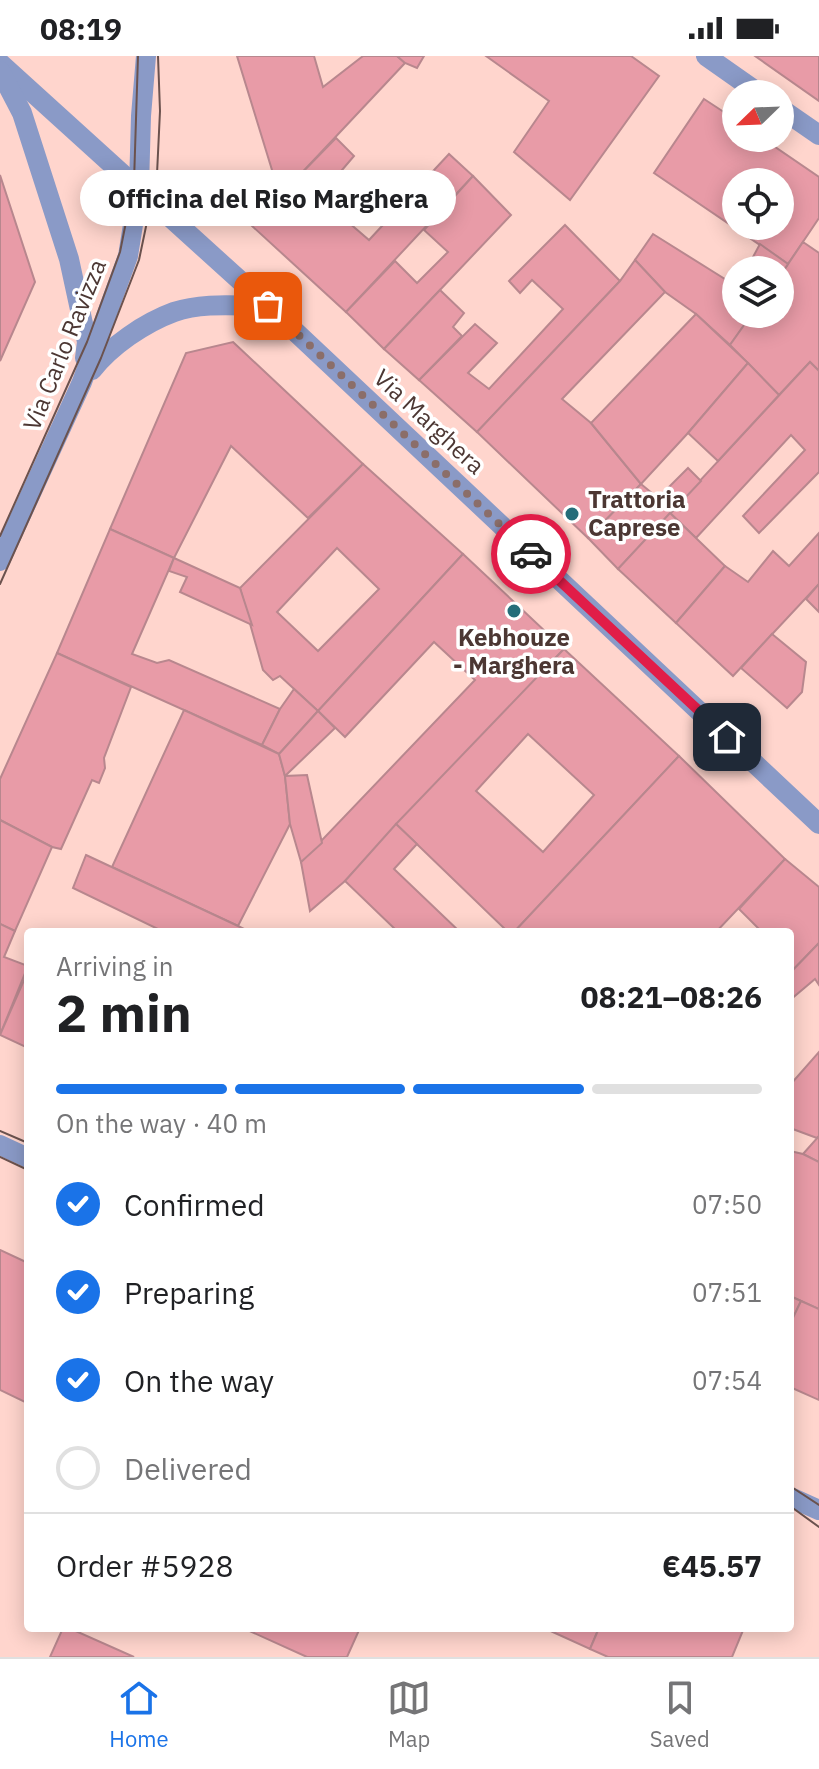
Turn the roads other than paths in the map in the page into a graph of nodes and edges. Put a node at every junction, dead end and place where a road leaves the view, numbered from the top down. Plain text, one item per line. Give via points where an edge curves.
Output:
1 (146, 56) edge
2 (706, 56) edge
3 (0, 63) edge
4 (0, 71) edge
5 (740, 80) edge
6 (794, 118) edge
7 (819, 135) edge
8 (139, 187) junction
9 (268, 306) junction
10 (82, 382) junction
11 (0, 561) edge
12 (819, 824) edge
13 (0, 1145) edge
14 (24, 1156) edge
15 (794, 1499) edge
16 (819, 1510) edge

1 - 8 street, Via Carlo Ravizza
2 - 5 street
3 - 8 street, Via Marghera
4 - 10 street via 22,113 69,259 87,342
6 - 7 street
8 - 9 street, Via Marghera
8 - 10 street, Via Carlo Ravizza via 120,284
9 - 10 street via 174,312 119,344
9 - 12 street, Via Marghera
10 - 11 street, Via Carlo Ravizza
13 - 14 street
15 - 16 street

